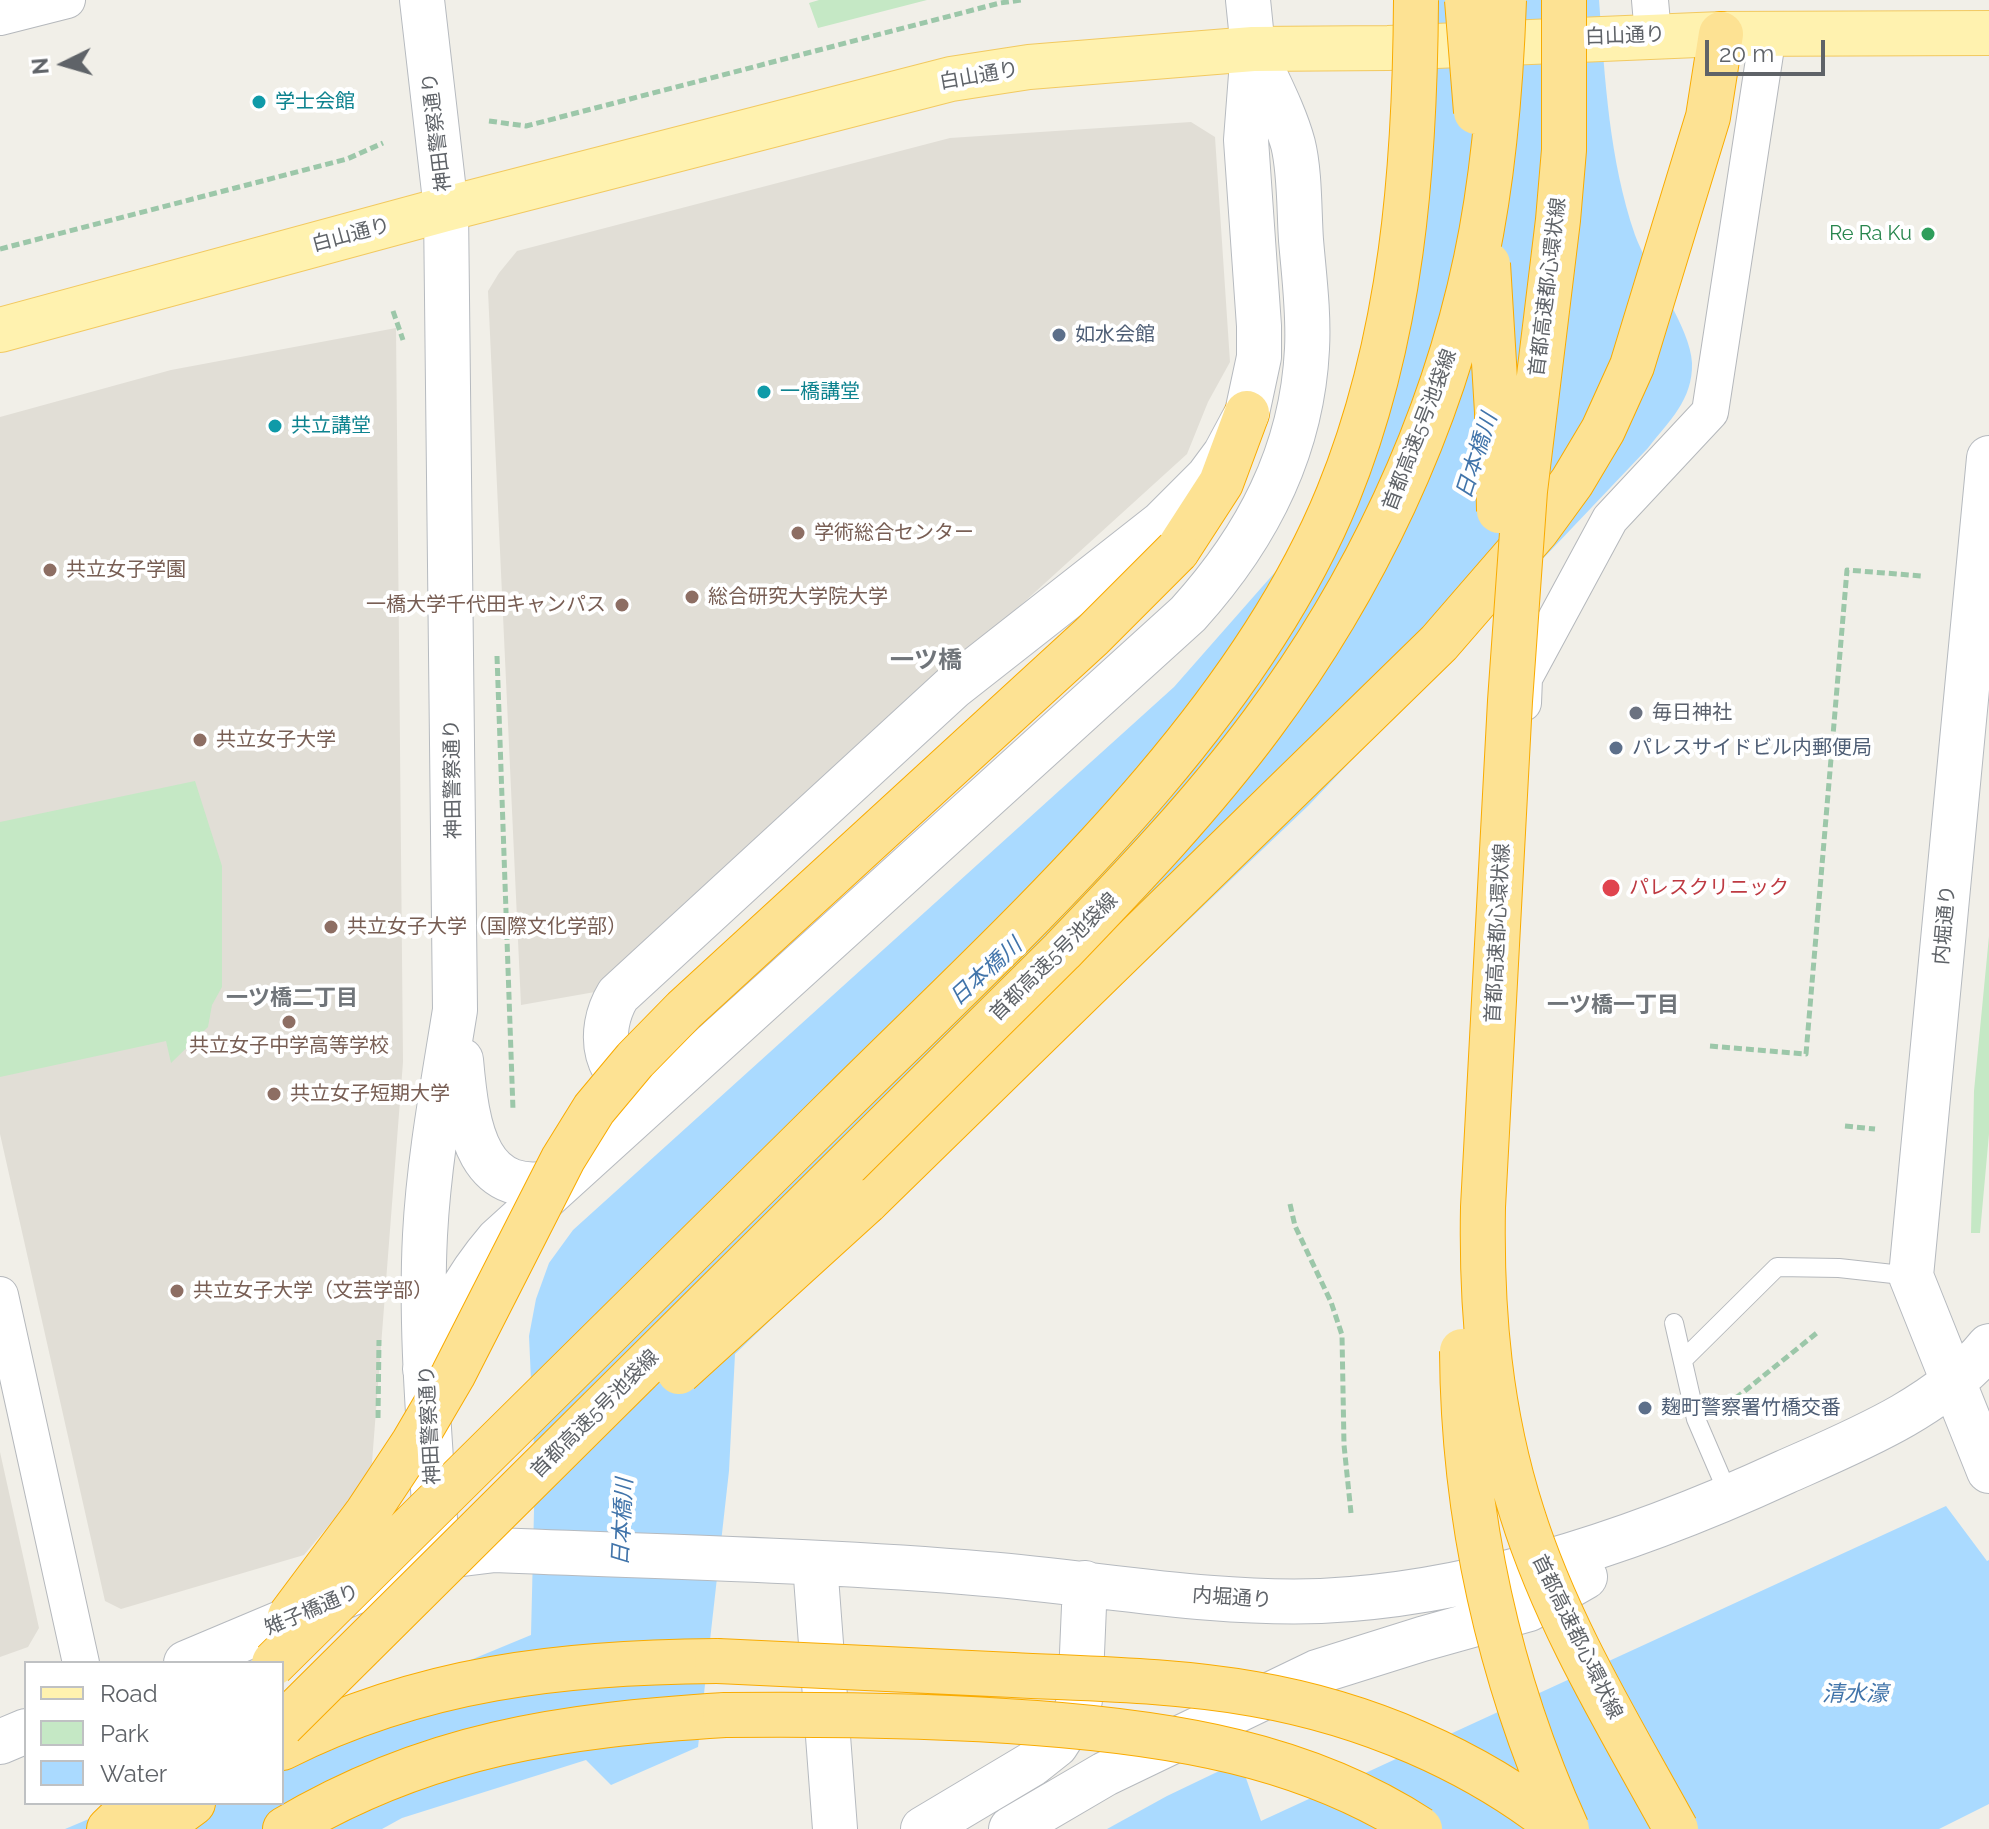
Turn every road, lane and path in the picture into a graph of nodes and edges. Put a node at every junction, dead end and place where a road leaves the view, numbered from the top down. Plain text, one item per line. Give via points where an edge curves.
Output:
1 (67, 0) edge
2 (422, 0) edge
3 (1021, 0) edge
4 (1248, 0) edge
5 (1416, 0) edge
6 (1467, 0) edge
7 (1504, 0) edge
8 (1564, 0) edge
9 (0, 17) edge
10 (1651, 18) edge
11 (1989, 33) edge
12 (1721, 34) junction
13 (1768, 34) junction
14 (1253, 49) junction
15 (489, 121) dead end
16 (383, 143) dead end
17 (446, 209) junction
18 (0, 249) edge
19 (393, 311) dead end
20 (0, 330) edge
21 (403, 342) dead end
22 (1247, 413) junction
23 (1989, 458) edge
24 (1922, 576) dead end
25 (497, 651) dead end
26 (455, 1010) junction
27 (1710, 1046) dead end
28 (666, 1090) junction
29 (514, 1123) dead end
30 (1845, 1126) dead end
31 (1875, 1129) dead end
32 (565, 1179) junction
33 (1290, 1204) dead end
34 (1911, 1276) junction
35 (0, 1295) edge
36 (1674, 1323) dead end
37 (379, 1329) dead end
38 (1818, 1332) dead end
39 (1989, 1346) edge
40 (1683, 1360) junction
41 (425, 1369) junction
42 (1953, 1384) junction
43 (1726, 1406) dead end
44 (378, 1420) dead end
45 (1989, 1471) edge
46 (1712, 1505) junction
47 (1351, 1513) dead end
48 (438, 1557) junction
49 (738, 1560) joint
50 (815, 1564) junction
51 (1085, 1583) junction
52 (1525, 1589) junction
53 (81, 1661) edge
54 (191, 1661) edge
55 (256, 1661) edge
56 (276, 1661) edge
57 (325, 1682) junction
58 (284, 1723) edge
59 (24, 1732) edge
60 (0, 1742) edge
61 (284, 1747) edge
62 (134, 1805) edge
63 (190, 1805) edge
64 (201, 1805) edge
65 (109, 1829) edge
66 (158, 1829) edge
67 (177, 1829) edge
68 (285, 1829) edge
69 (835, 1829) edge
70 (923, 1829) edge
71 (1011, 1829) edge
72 (1420, 1829) edge
73 (1561, 1829) edge
74 (1567, 1829) edge
75 (1676, 1829) edge

1 - 9 street
2 - 17 street, 神田警察通り
3 - 15 path via 526,126
4 - 14 street
5 - 56 highway, bridge via 1408,199 1379,371 1337,498 1259,642 1151,783 1029,917
6 - 74 highway, 首都高速都心環状線, bridge via 1492,317 1499,505 1462,1359 1471,1485 1491,1607 1526,1727
7 - 57 highway, 首都高速5号池袋線, bridge via 1488,188 1460,327 1390,510 1363,566 1298,673 1227,770 1073,940
8 - 75 highway, 首都高速都心環状線, bridge via 1564,150 1525,491 1512,670 1483,1207 1484,1325 1505,1454 1543,1572
10 - 12 main road, 白山通り
10 - 14 main road, 白山通り, bridge via 1609,36
11 - 13 main road, 白山通り
12 - 13 main road, 白山通り
12 - 57 highway, bridge via 1708,117 1632,366 1603,430 1537,530 1439,643 866,1202 519,1523
13 - 52 street via 1710,412 1610,519 1524,678 1493,1356 1501,1451
14 - 17 main road, 白山通り via 1029,67 951,79
14 - 22 street via 1246,140 1259,357
14 - 28 street via 1292,143 1308,348 1303,397 1289,447 1248,538 1188,614
16 - 18 path via 347,159
17 - 20 main road, 白山通り
17 - 26 street, 神田警察通り
19 - 21 path
22 - 28 street via 1208,477 1162,523 952,688 618,995 605,1028 609,1061 641,1090
22 - 55 highway, bridge via 1221,483 1177,551 1092,636 684,1010 594,1109 412,1445
23 - 34 street, 内堀通り
24 - 27 path via 1847,570 1806,1054
25 - 29 path
26 - 32 street via 470,1129 486,1163 512,1182 528,1186
26 - 41 street, 神田警察通り via 429,1186
28 - 32 street
30 - 31 path
32 - 41 street via 477,1264 447,1314
33 - 47 path via 1342,1335
34 - 40 lane via 1777,1267
34 - 42 street, 内堀通り
35 - 53 street
36 - 40 lane
37 - 44 path
38 - 43 path
39 - 42 street, 内堀通り
40 - 46 lane
41 - 48 street, 神田警察通り
42 - 45 street
42 - 46 street, 内堀通り via 1864,1436
46 - 52 street, 内堀通り
48 - 49 street, 雉子橋通り via 495,1550
48 - 54 street, 雉子橋通り
49 - 50 street, 内堀通り
50 - 51 street, 内堀通り
50 - 69 street
51 - 52 street, 内堀通り via 1239,1601
51 - 70 street via 1080,1700 1056,1745
52 - 71 street, 内堀通り via 1422,1639 1317,1672 1105,1774
57 - 58 highway, 首都高速5号池袋線, bridge
59 - 60 street
61 - 73 highway, bridge via 437,1689 640,1661 1155,1682 1255,1694 1367,1723 1474,1772
62 - 65 highway
63 - 66 highway
64 - 67 highway
68 - 72 highway, bridge via 368,1785 511,1739 635,1721 815,1714 1008,1721 1188,1740 1313,1775

